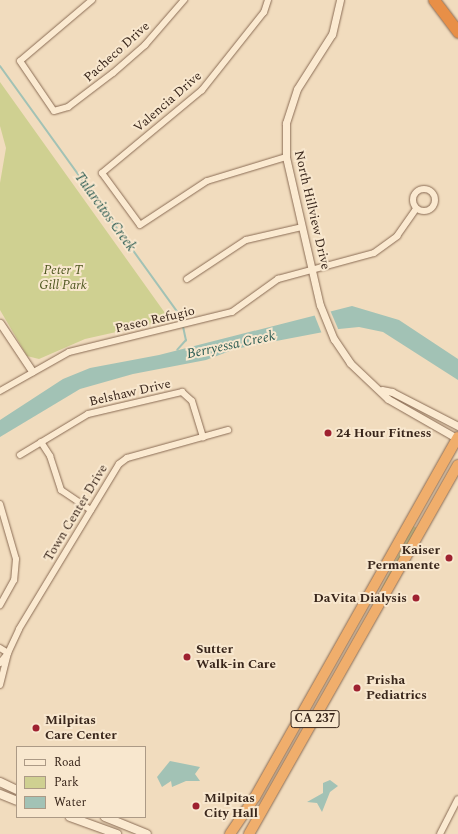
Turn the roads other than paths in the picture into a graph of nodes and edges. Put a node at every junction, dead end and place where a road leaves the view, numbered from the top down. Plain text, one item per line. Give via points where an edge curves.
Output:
1 (92, 0) edge
2 (184, 0) edge
3 (268, 0) edge
4 (340, 0) edge
5 (434, 0) edge
6 (458, 32) edge
7 (286, 157) junction
8 (416, 209) dead end
9 (302, 227) junction
10 (314, 272) junction
11 (187, 279) dead end
12 (0, 323) edge
13 (32, 371) junction
14 (382, 390) junction
15 (0, 391) edge
16 (458, 426) edge
17 (228, 430) dead end
18 (203, 437) junction
19 (458, 438) edge
20 (41, 442) junction
21 (20, 455) dead end
22 (458, 464) edge
23 (0, 504) edge
24 (91, 510) junction
25 (0, 605) edge
26 (0, 648) edge
27 (8, 653) junction
28 (0, 662) edge
29 (0, 685) edge
30 (0, 782) edge
31 (16, 790) edge
32 (0, 794) edge
33 (458, 799) edge
34 (16, 801) edge
35 (73, 818) edge
36 (107, 818) edge
37 (117, 834) edge
38 (147, 834) edge
39 (230, 834) edge
40 (249, 834) edge
41 (440, 834) edge

1 - 2 street, Pacheco Drive via 20,61 50,108 58,112 113,73 145,45
3 - 7 street, Valencia Drive via 264,12 202,90 102,173 140,225 207,181
4 - 7 street, North Hillview Drive via 325,49 289,106
5 - 6 highway
7 - 9 street, North Hillview Drive
8 - 10 street, Paseo Refugio via 386,245 354,260
9 - 10 street, North Hillview Drive
9 - 11 street via 246,240
10 - 13 street, Paseo Refugio via 278,279 232,312 68,352
10 - 14 street, North Hillview Drive via 320,305 334,339 350,363
12 - 13 street
13 - 15 street, Paseo Refugio
14 - 16 street, North Hillview Drive via 392,392
14 - 19 street, North Hillview Drive via 388,399
17 - 18 street, Town Center Drive
18 - 20 street, Belshaw Drive via 192,401 182,392 97,411
18 - 24 street, Town Center Drive via 127,458 114,472
19 - 39 highway, CA 237
20 - 21 street, Belshaw Drive
20 - 24 street via 50,456 61,490
22 - 40 highway, CA 237
23 - 25 street via 16,559 14,580
24 - 27 street, Town Center Drive
26 - 27 street
27 - 28 street, Town Center Drive
27 - 29 street, Town Center Drive
30 - 31 main road
32 - 34 main road
33 - 41 street
35 - 37 main road
36 - 38 main road

